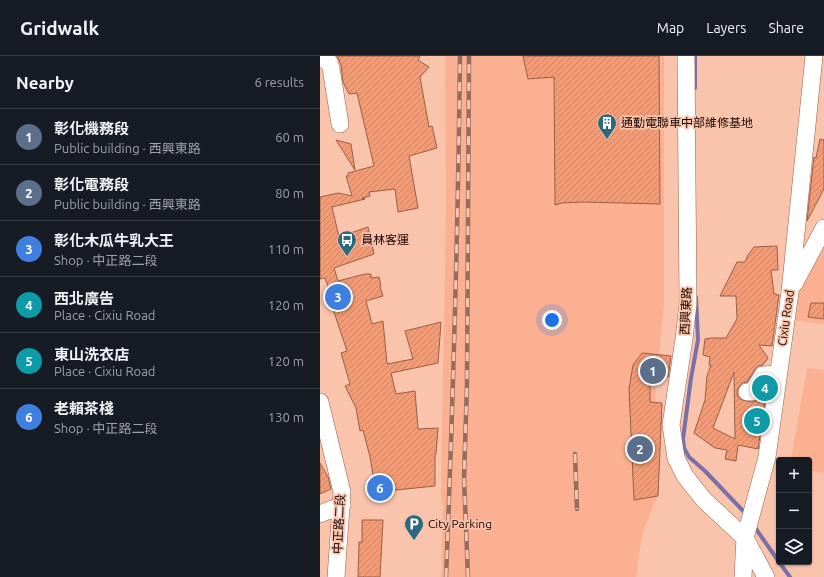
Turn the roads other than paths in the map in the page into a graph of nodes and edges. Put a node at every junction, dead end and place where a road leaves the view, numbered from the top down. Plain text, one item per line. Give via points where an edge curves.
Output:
1 (686, 56) edge
2 (814, 56) edge
3 (320, 58) edge
4 (340, 124) dead end
5 (824, 228) edge
6 (790, 292) junction
7 (778, 374) junction
8 (747, 392) dead end
9 (320, 402) edge
10 (342, 505) junction
11 (320, 514) edge
12 (749, 527) junction
13 (336, 577) edge
14 (743, 577) edge
15 (766, 577) edge

1 - 12 street, 西興東路 via 688,304 671,425 673,442 676,458 685,476 704,500
2 - 6 street, Cixiu Road
3 - 4 street via 329,62 331,68
5 - 6 street
6 - 7 street, Cixiu Road
7 - 8 street via 763,375 752,392
7 - 12 street, Cixiu Road via 767,457
9 - 10 street, 中正路二段 via 342,492
10 - 11 street
10 - 13 street, 中正路二段
12 - 14 street, Cixiu Road
12 - 15 street, 西興東路

